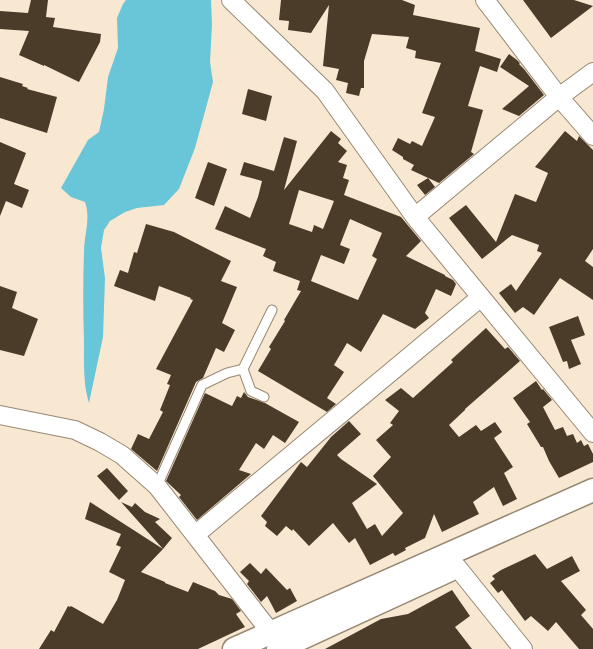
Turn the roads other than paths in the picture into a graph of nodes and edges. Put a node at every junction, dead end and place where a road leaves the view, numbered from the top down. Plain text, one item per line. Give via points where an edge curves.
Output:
1 (230, 0) edge
2 (485, 0) edge
3 (593, 72) edge
4 (559, 97) junction
5 (593, 136) edge
6 (416, 217) junction
7 (481, 297) junction
8 (272, 310) dead end
9 (243, 369) junction
10 (264, 397) dead end
11 (0, 415) edge
12 (593, 433) edge
13 (157, 486) junction
14 (593, 490) edge
15 (593, 504) edge
16 (195, 535) junction
17 (457, 567) junction
18 (279, 644) edge
19 (234, 649) edge
20 (524, 649) edge

1 - 6 street via 326,91
2 - 4 street
3 - 4 street
4 - 5 street
4 - 6 street
6 - 7 street
7 - 12 street
7 - 16 street
8 - 9 lane
9 - 10 lane via 251,391
9 - 13 lane via 202,385
11 - 13 street via 75,430 122,454
13 - 16 street
14 - 18 street
15 - 17 street
16 - 18 street
17 - 18 street
17 - 20 street
18 - 19 street

